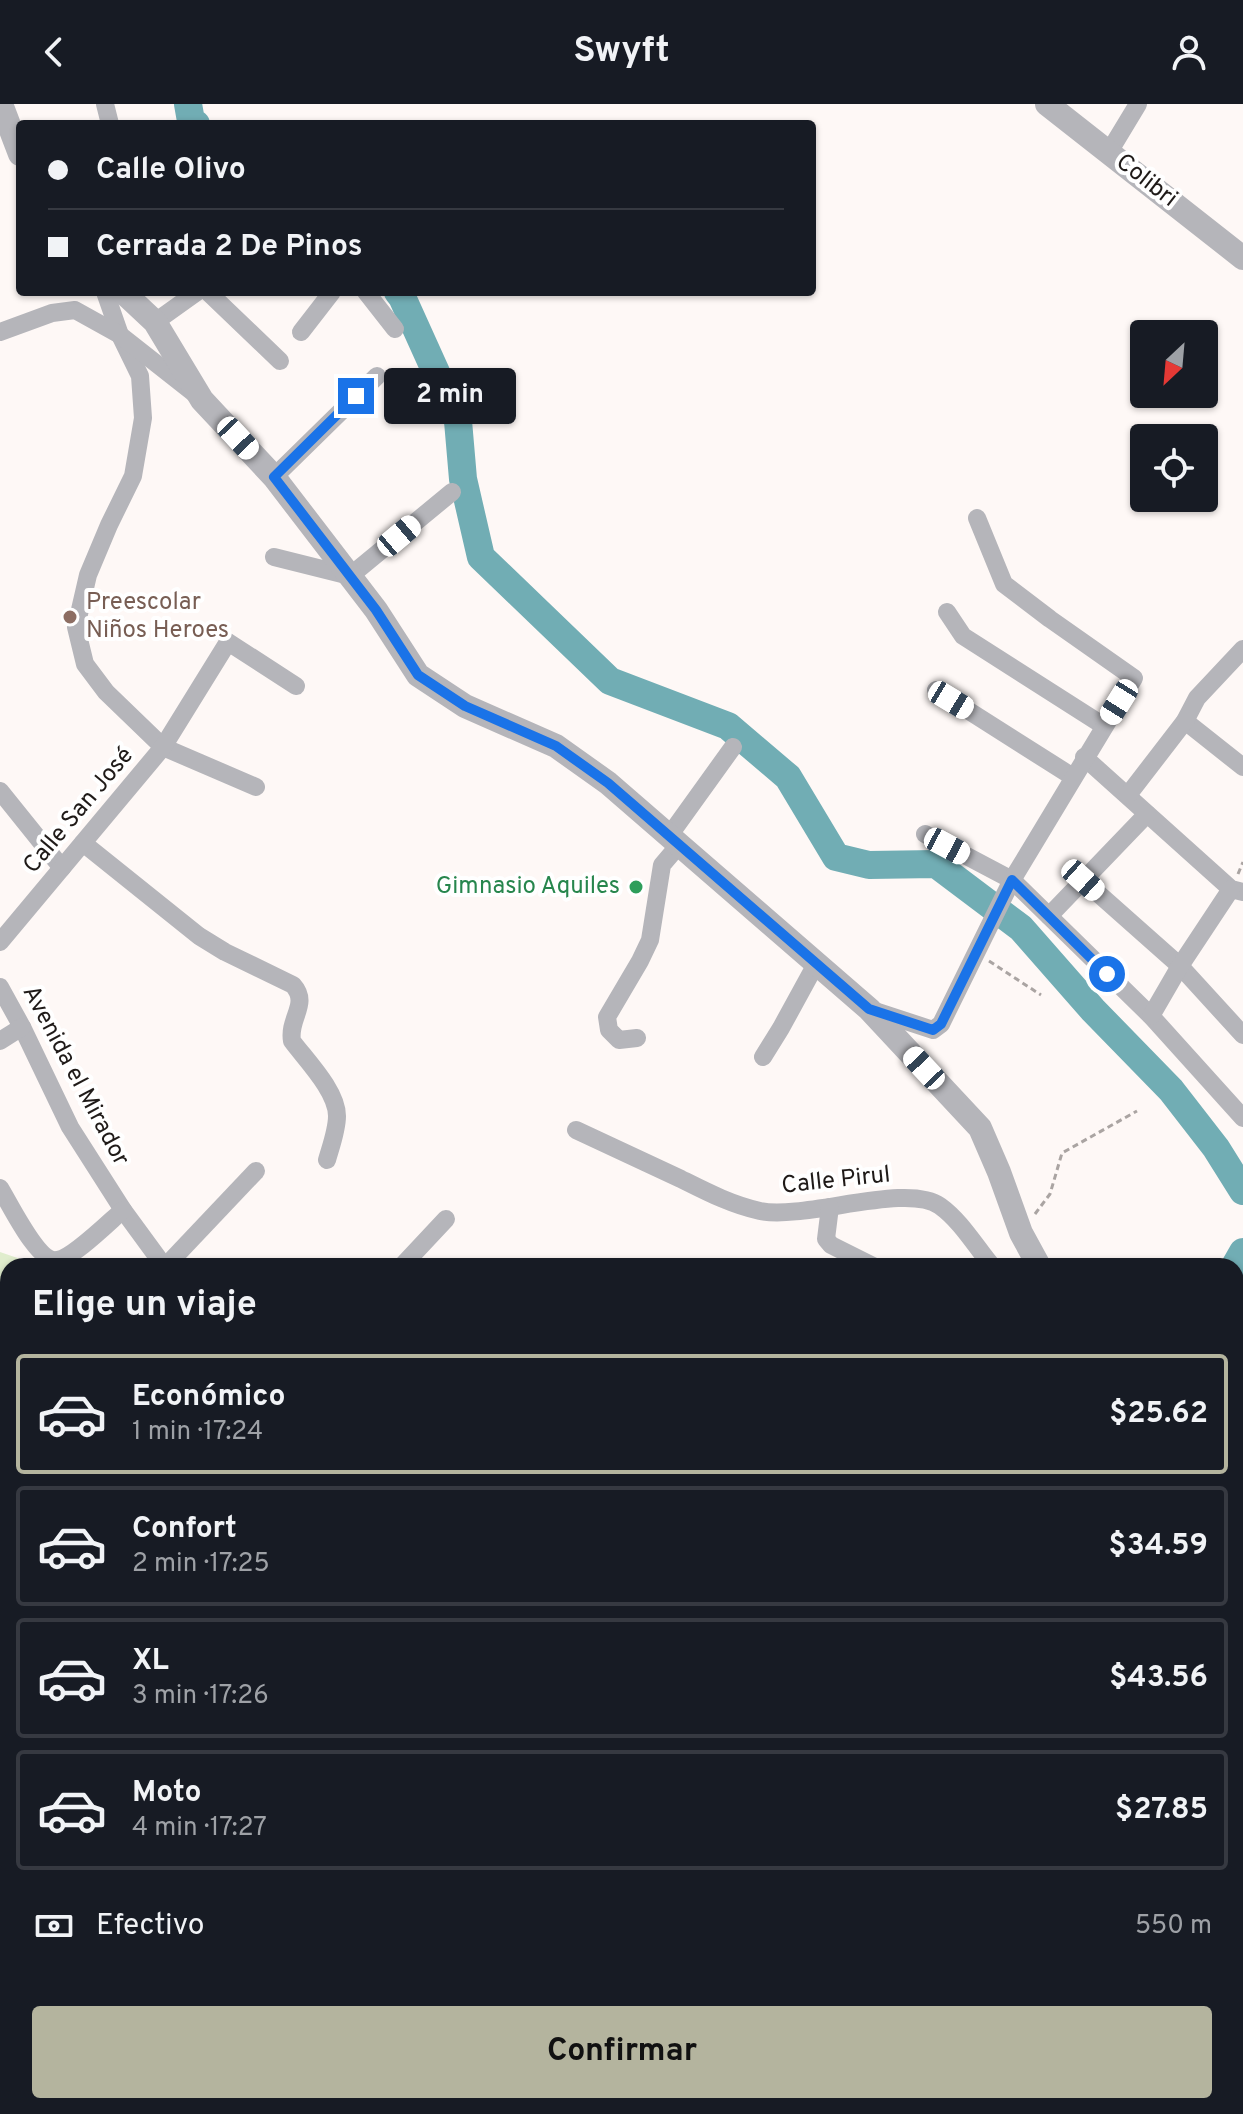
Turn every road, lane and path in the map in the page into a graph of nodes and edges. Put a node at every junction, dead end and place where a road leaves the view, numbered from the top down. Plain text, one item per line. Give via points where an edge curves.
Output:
1 (1, 104) edge
2 (1047, 104) edge
3 (1138, 104) edge
4 (16, 143) edge
5 (1109, 152) junction
6 (1243, 258) edge
7 (106, 296) edge
8 (127, 296) edge
9 (191, 296) edge
10 (212, 296) edge
11 (329, 296) edge
12 (369, 296) edge
13 (155, 322) junction
14 (395, 329) dead end
15 (0, 332) edge
16 (301, 332) dead end
17 (120, 335) junction
18 (280, 361) dead end
19 (377, 376) dead end
20 (202, 400) junction
21 (274, 477) junction
22 (452, 492) dead end
23 (977, 518) dead end
24 (274, 557) dead end
25 (350, 576) junction
26 (947, 612) dead end
27 (1243, 649) edge
28 (296, 686) dead end
29 (936, 690) dead end
30 (1185, 721) junction
31 (1104, 726) junction
32 (163, 747) junction
33 (733, 747) dead end
34 (1084, 757) junction
35 (1243, 767) edge
36 (1073, 777) junction
37 (256, 787) dead end
38 (0, 791) edge
39 (1128, 795) junction
40 (1147, 814) junction
41 (925, 834) dead end
42 (674, 841) junction
43 (83, 843) junction
44 (62, 868) junction
45 (1013, 877) junction
46 (1083, 880) junction
47 (1237, 891) edge
48 (1049, 916) junction
49 (0, 942) edge
50 (976, 953) junction
51 (816, 964) junction
52 (1180, 966) junction
53 (0, 987) edge
54 (1041, 995) dead end
55 (869, 1009) junction
56 (1151, 1016) junction
57 (22, 1027) junction
58 (1243, 1035) edge
59 (637, 1038) dead end
60 (0, 1041) edge
61 (763, 1057) dead end
62 (1137, 1111) dead end
63 (1243, 1118) edge
64 (576, 1130) dead end
65 (327, 1160) dead end
66 (256, 1171) dead end
67 (0, 1188) edge
68 (830, 1207) junction
69 (123, 1210) junction
70 (446, 1219) dead end
71 (1021, 1233) junction
72 (46, 1258) edge
73 (64, 1258) edge
74 (159, 1258) edge
75 (173, 1258) edge
76 (409, 1258) edge
77 (857, 1258) edge
78 (985, 1258) edge
79 (1035, 1258) edge

1 - 4 street
2 - 5 street, Colibri
3 - 5 street
5 - 6 street, Colibri
7 - 17 street, Calle San José
8 - 13 street
9 - 13 street
10 - 18 street
11 - 16 street
12 - 14 street
13 - 20 street
15 - 17 street via 75,310
17 - 20 street
17 - 32 street, Calle San José via 140,376 143,418 133,476 88,575 76,627 85,664
19 - 21 street
20 - 21 street
21 - 25 street
22 - 25 street
23 - 31 street via 1004,584 1134,678
24 - 25 street
25 - 42 street via 418,675 465,706 556,746
26 - 31 street via 963,636
27 - 30 street via 1197,698
28 - 32 street, Calle San José via 228,642
29 - 36 street
30 - 35 street
30 - 39 street
31 - 34 street
32 - 37 street
32 - 43 street, Calle San José
33 - 42 street
34 - 36 street
34 - 39 street
36 - 45 street
38 - 44 street
39 - 40 street
40 - 46 street
40 - 47 street
41 - 45 street
42 - 51 street
42 - 59 street via 662,865 650,940 607,1017 609,1030 619,1040
43 - 44 street, Calle San José
43 - 65 street via 199,936 300,993 292,1041 336,1106
44 - 49 street, Calle San José
45 - 48 street
45 - 50 street
46 - 48 street
46 - 52 street
47 - 52 street
48 - 56 street
50 - 54 path
50 - 55 street via 941,1024 933,1030
51 - 55 street
51 - 61 street
52 - 56 street
52 - 58 street
53 - 57 street, Avenida el Mirador
55 - 71 street via 980,1128
56 - 63 street
57 - 60 street
57 - 69 street, Avenida el Mirador via 70,1127
62 - 71 path via 1062,1153 1050,1194
64 - 68 street, Calle Pirul via 734,1204 764,1212
66 - 75 street
67 - 72 street
68 - 77 street via 826,1239
68 - 78 street, Calle Pirul via 927,1199 952,1217
69 - 73 street
69 - 74 street, Avenida el Mirador
70 - 76 street
71 - 79 street

